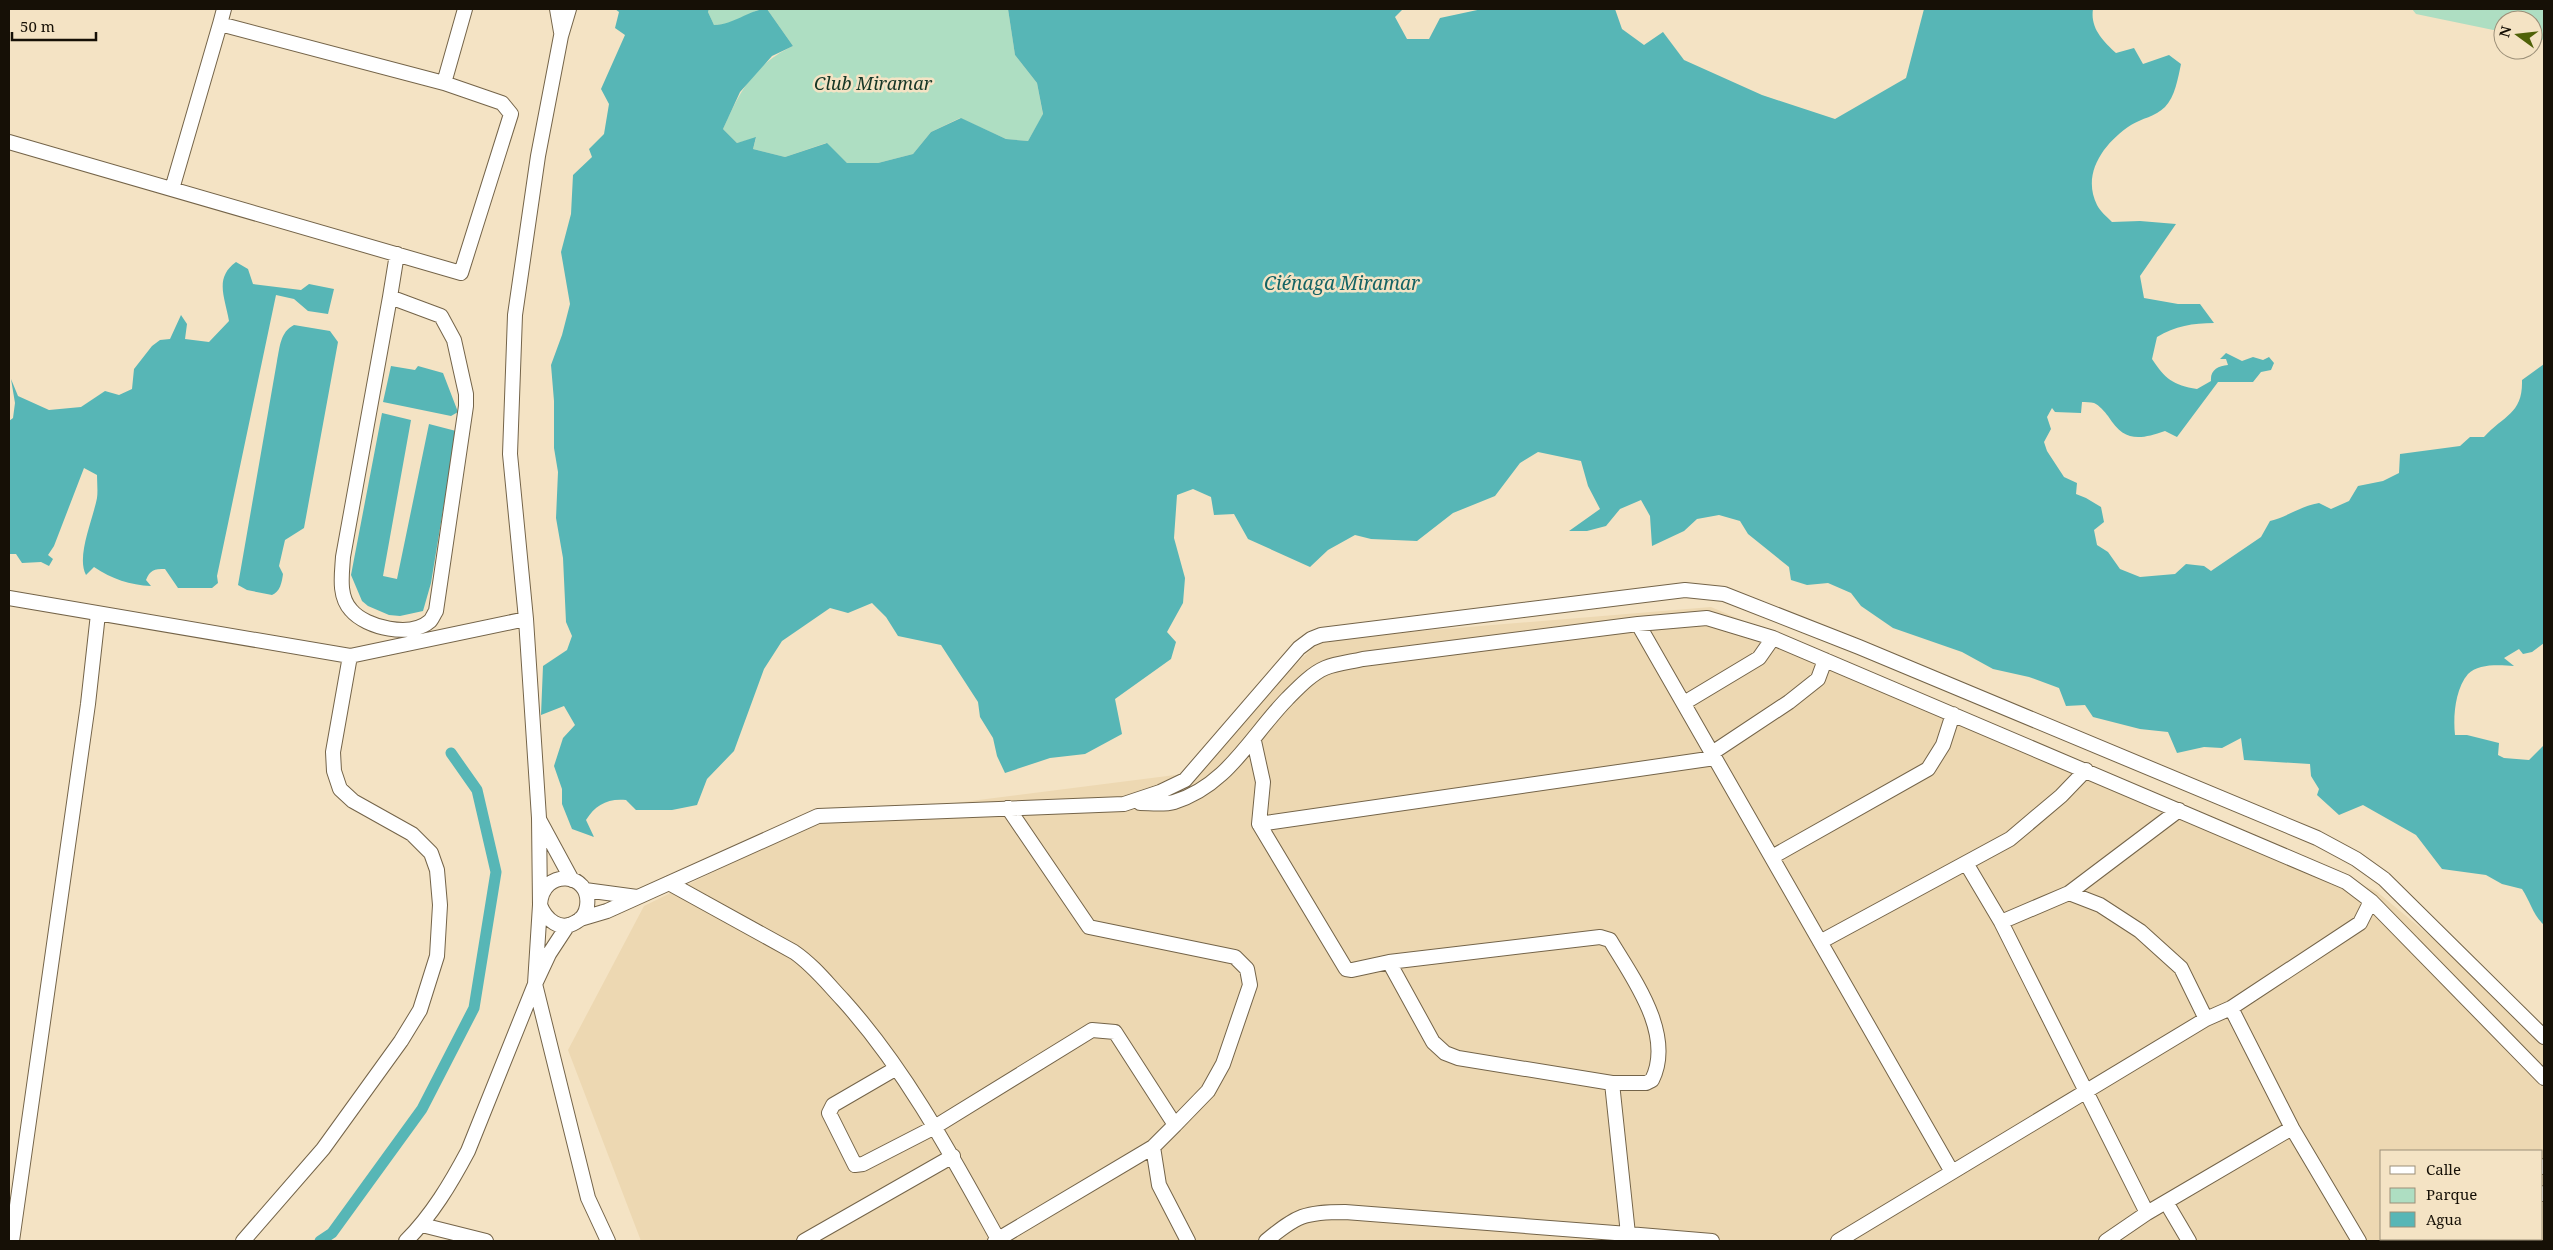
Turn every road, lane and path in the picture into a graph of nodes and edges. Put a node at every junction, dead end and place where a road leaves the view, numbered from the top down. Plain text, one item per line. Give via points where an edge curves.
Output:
1 (224, 9) edge
2 (465, 9) edge
3 (557, 9) edge
4 (569, 9) edge
5 (220, 24) junction
6 (561, 36) junction
7 (444, 83) junction
8 (9, 142) edge
9 (172, 189) junction
10 (397, 254) junction
11 (390, 297) junction
12 (9, 598) edge
13 (98, 614) junction
14 (526, 618) junction
15 (1638, 624) junction
16 (1773, 638) junction
17 (350, 656) junction
18 (1826, 660) junction
19 (1684, 703) junction
20 (1953, 714) junction
21 (1254, 740) junction
22 (1713, 755) junction
23 (2086, 770) junction
24 (1124, 804) junction
25 (1008, 808) junction
26 (2179, 810) junction
27 (539, 818) junction
28 (1260, 824) junction
29 (1772, 857) junction
30 (1966, 863) junction
31 (572, 880) junction
32 (669, 883) junction
33 (585, 890) junction
34 (2069, 893) junction
35 (637, 897) junction
36 (2371, 901) junction
37 (540, 905) junction
38 (574, 922) junction
39 (2001, 922) junction
40 (1820, 942) junction
41 (1389, 962) junction
42 (535, 984) junction
43 (2231, 1008) junction
44 (2206, 1019) junction
45 (2544, 1037) edge
46 (895, 1069) junction
47 (2544, 1078) edge
48 (1612, 1083) junction
49 (2086, 1092) junction
50 (1175, 1125) junction
51 (933, 1128) junction
52 (2292, 1128) junction
53 (1153, 1147) junction
54 (952, 1156) junction
55 (1952, 1172) junction
56 (14, 1185) edge
57 (2166, 1202) junction
58 (2148, 1213) junction
59 (422, 1225) junction
60 (1628, 1234) junction
61 (12, 1241) edge
62 (244, 1241) edge
63 (406, 1241) edge
64 (486, 1241) edge
65 (608, 1241) edge
66 (804, 1241) edge
67 (997, 1241) edge
68 (1188, 1241) edge
69 (1266, 1241) edge
70 (1712, 1241) edge
71 (1838, 1241) edge
72 (2106, 1241) edge
73 (2189, 1241) edge
74 (2359, 1241) edge

1 - 5 street
2 - 7 street
3 - 6 street
4 - 6 street
5 - 7 street
5 - 9 street
6 - 14 street via 538,156 515,315 510,454
7 - 10 street via 502,103 511,114 461,273
8 - 9 street
9 - 10 street
10 - 11 street
11 - 11 street via 430,310 441,316 449,327 466,406 436,611 430,621 397,630 374,625 351,610 344,597 342,582 343,557
12 - 13 street
13 - 17 street
13 - 56 street via 88,704
14 - 17 street
14 - 27 street
15 - 16 street via 1708,618
15 - 19 street
15 - 21 street via 1363,659 1325,668 1299,686 1274,712
16 - 18 street
16 - 19 street via 1759,658
17 - 62 street via 333,752 334,771 340,789 353,801 412,834 431,853 437,870 440,905 436,956 420,1010 400,1041 323,1149
18 - 20 street
18 - 22 street via 1818,679
19 - 22 street
20 - 23 street
20 - 29 street via 1943,745 1928,770
21 - 24 street via 1227,771 1194,793 1172,803
21 - 28 street via 1263,782
22 - 28 street
22 - 29 street
23 - 26 street
23 - 30 street via 2010,839
24 - 25 street
24 - 45 street via 1185,780 1299,648 1311,639 1686,590 1724,594 2317,838 2356,859 2384,879
25 - 32 street via 818,816
25 - 50 street via 1089,927 1235,957 1247,969 1250,985 1224,1064 1208,1091
26 - 34 street
26 - 36 street via 2346,882
27 - 31 street
27 - 37 street
28 - 41 street via 1341,964 1352,970
29 - 40 street
30 - 39 street
30 - 40 street
31 - 33 street
31 - 37 street via 556,879 549,883
32 - 35 street
32 - 46 street via 804,959 875,1036
33 - 35 street
33 - 38 street via 588,900 586,911
34 - 39 street
34 - 44 street via 2100,905 2132,926 2181,968
35 - 38 street
36 - 43 street via 2360,923
36 - 47 street
37 - 38 street via 550,921 558,925
37 - 42 street
38 - 42 street via 557,941
39 - 49 street
40 - 55 street
41 - 48 street via 1433,1042 1444,1053
41 - 48 street via 1605,937 1610,940 1645,998 1653,1018 1658,1052 1652,1080 1646,1083
42 - 59 street via 468,1151
42 - 65 street via 588,1198
43 - 44 street
43 - 52 street
44 - 49 street
46 - 51 street
46 - 51 street via 833,1105 830,1113 855,1165 863,1164
48 - 60 street
49 - 55 street
49 - 58 street
50 - 51 street via 1115,1032 1092,1030
50 - 53 street
51 - 54 street
52 - 57 street
52 - 74 street
53 - 67 street
53 - 68 street via 1159,1185
54 - 66 street
54 - 67 street
55 - 71 street
56 - 61 street
57 - 58 street
57 - 73 street
58 - 72 street
59 - 63 street
59 - 64 street
60 - 69 street via 1320,1212 1295,1218
60 - 70 street

